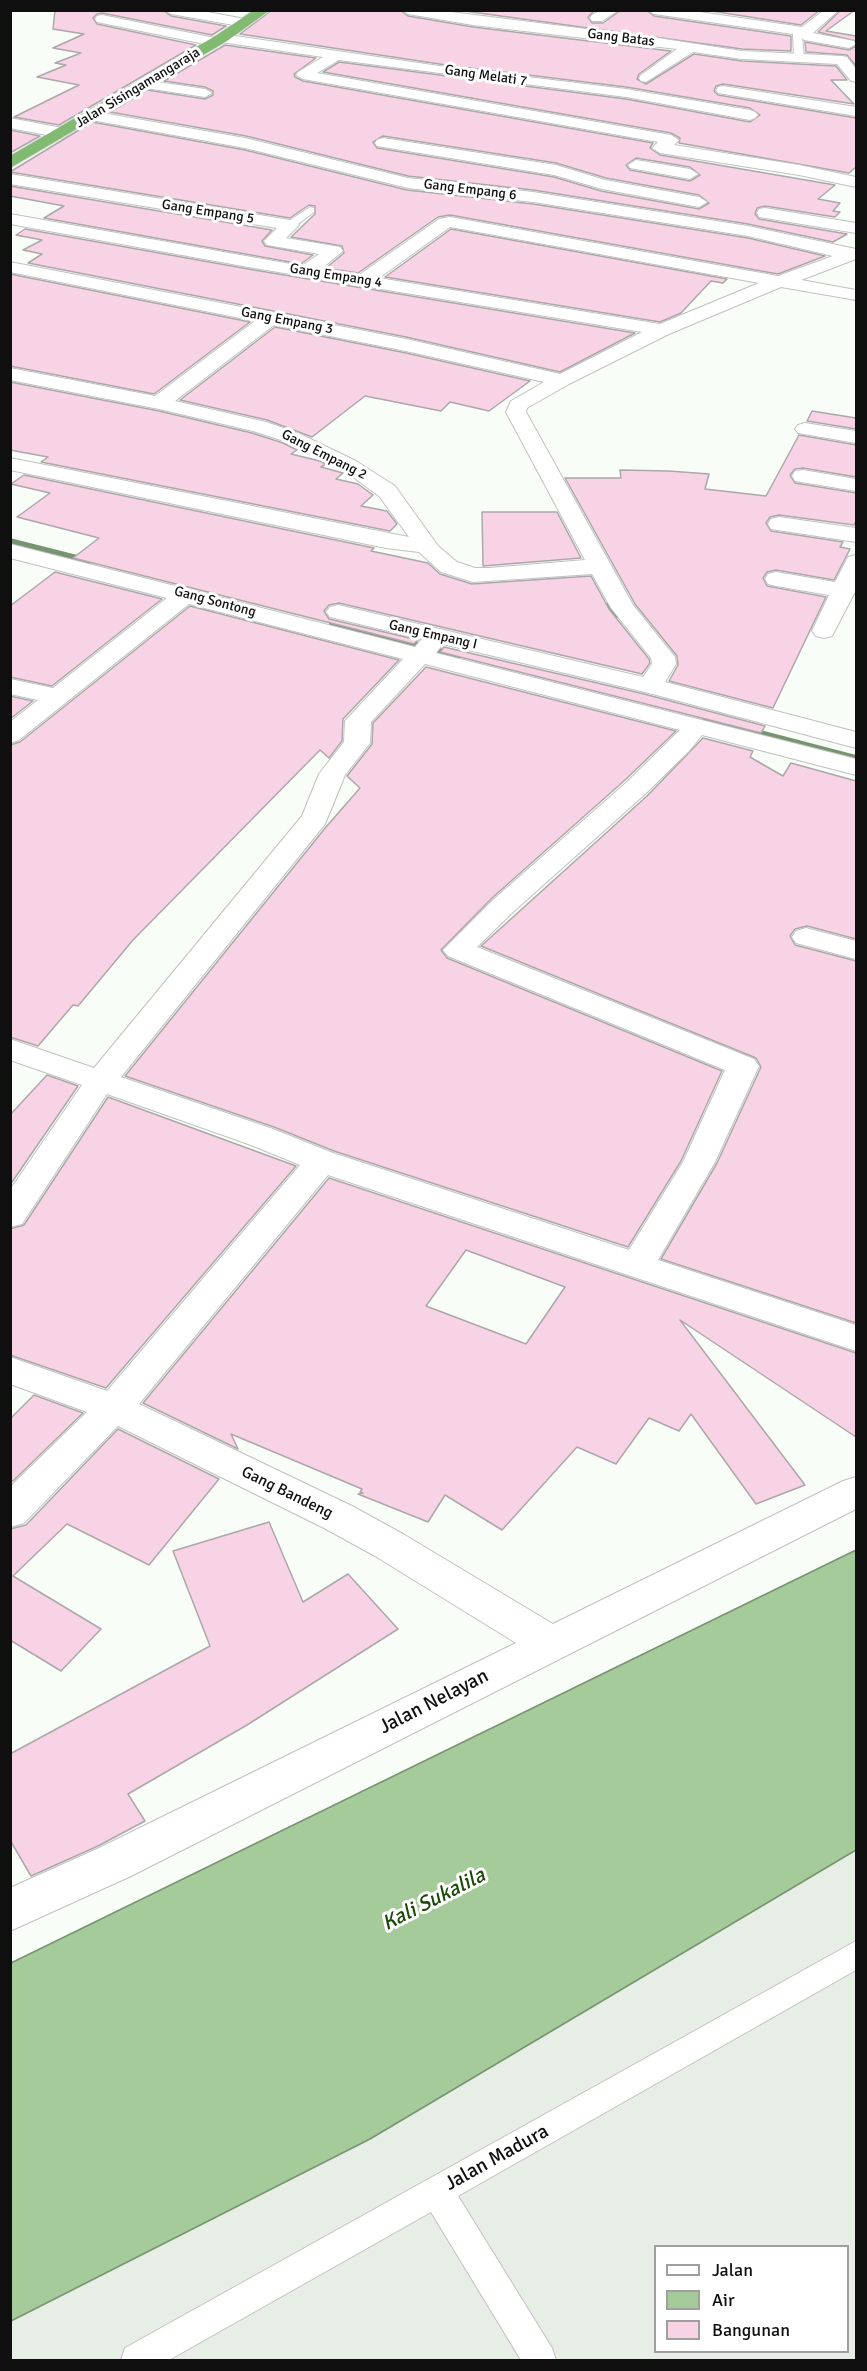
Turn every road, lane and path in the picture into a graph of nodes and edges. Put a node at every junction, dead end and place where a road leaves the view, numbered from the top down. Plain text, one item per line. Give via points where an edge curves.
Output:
1 (171, 10) edge
2 (264, 10) edge
3 (408, 10) edge
4 (613, 10) edge
5 (654, 10) edge
6 (833, 10) edge
7 (597, 18) dead end
8 (102, 19) dead end
9 (245, 23) junction
10 (802, 34) junction
11 (218, 40) junction
12 (856, 46) edge
13 (690, 47) junction
14 (337, 55) junction
15 (793, 57) junction
16 (838, 59) junction
17 (856, 78) edge
18 (664, 81) dead end
19 (144, 84) junction
20 (712, 88) dead end
21 (205, 93) dead end
22 (743, 94) junction
23 (719, 108) junction
24 (856, 112) edge
25 (750, 115) dead end
26 (90, 116) junction
27 (10, 123) edge
28 (62, 133) junction
29 (671, 140) junction
30 (238, 142) junction
31 (383, 143) dead end
32 (219, 155) dead end
33 (10, 163) edge
34 (10, 179) edge
35 (856, 182) edge
36 (310, 210) dead end
37 (753, 211) dead end
38 (10, 219) edge
39 (290, 225) junction
40 (856, 228) edge
41 (853, 256) edge
42 (10, 267) edge
43 (306, 271) junction
44 (364, 280) junction
45 (780, 280) junction
46 (856, 295) edge
47 (271, 318) junction
48 (663, 330) junction
49 (10, 374) edge
50 (562, 380) junction
51 (159, 403) junction
52 (805, 429) dead end
53 (856, 437) edge
54 (10, 464) edge
55 (803, 476) dead end
56 (856, 485) edge
57 (779, 524) dead end
58 (10, 529) edge
59 (856, 535) edge
60 (427, 546) junction
61 (10, 550) edge
62 (856, 562) edge
63 (601, 566) junction
64 (776, 579) dead end
65 (182, 587) junction
66 (843, 590) junction
67 (824, 631) dead end
68 (428, 646) junction
69 (10, 686) edge
70 (650, 686) junction
71 (58, 697) junction
72 (688, 712) junction
73 (10, 735) edge
74 (856, 740) edge
75 (856, 767) edge
76 (806, 937) dead end
77 (856, 950) edge
78 (10, 1049) edge
79 (101, 1080) junction
80 (321, 1161) junction
81 (10, 1216) edge
82 (637, 1266) junction
83 (856, 1338) edge
84 (10, 1370) edge
85 (114, 1408) junction
86 (856, 1492) edge
87 (10, 1512) edge
88 (550, 1643) junction
89 (10, 1910) edge
90 (856, 1955) edge
91 (437, 2192) junction
92 (148, 2358) edge
93 (540, 2361) edge

1 - 9 street
2 - 9 highway, Jalan Sisingamangaraja
3 - 13 street, Gang Batas
4 - 7 street
5 - 10 street
6 - 10 street
8 - 11 street, Gang Melati 7
9 - 11 highway, Jalan Sisingamangaraja
10 - 12 street
10 - 15 lane
11 - 14 street, Gang Melati 7
11 - 19 highway, Jalan Sisingamangaraja
12 - 16 street via 849,59
13 - 15 street, Gang Batas
13 - 18 street via 641,77
14 - 23 street, Gang Melati 7
14 - 29 street via 303,75
15 - 16 street, Gang Batas
15 - 22 street
16 - 17 street
19 - 21 street
19 - 26 highway, Jalan Sisingamangaraja
20 - 22 street
22 - 23 street
22 - 24 street
23 - 25 street, Gang Melati 7
26 - 28 highway, Jalan Sisingamangaraja
26 - 30 street, Gang Empang 6
27 - 28 street
28 - 33 highway, Jalan Sisingamangaraja
29 - 31 street via 630,171 710,190 695,201 602,184 548,169
29 - 35 street
30 - 32 street
30 - 41 street, Gang Empang 6 via 402,182 532,197 748,231
34 - 39 street, Gang Empang 5
36 - 39 lane
37 - 40 street
38 - 43 street, Gang Empang 4
39 - 43 street, Gang Empang 5 via 273,240 334,251
41 - 45 street
42 - 47 street, Gang Empang 3
43 - 44 street, Gang Empang 4
44 - 45 street via 450,222
44 - 48 street, Gang Empang 4
45 - 46 street
45 - 48 street
47 - 50 street, Gang Empang 3
47 - 51 street
48 - 50 street
49 - 51 street, Gang Empang 2
50 - 63 street via 518,405 516,412
51 - 60 street, Gang Empang 2 via 273,430 349,465 387,491
52 - 53 street
54 - 60 street via 386,541
55 - 56 street
57 - 59 street
58 - 65 street, Gang Empang I
60 - 63 street, Gang Empang 2 via 449,567 473,575
61 - 65 street, Gang Sontong
62 - 66 street
63 - 70 street via 624,608 663,657 662,669
64 - 66 street
65 - 68 street, Gang Empang I
65 - 71 street
66 - 67 street
68 - 70 street, Gang Empang I
68 - 72 street
68 - 79 street via 358,721 357,743 327,783 315,818
69 - 71 street
70 - 72 street, Gang Empang I
71 - 73 street
72 - 74 street, Gang Empang I
72 - 75 street
72 - 82 street via 681,745 458,950 743,1066 699,1162
76 - 77 street
78 - 79 street
79 - 80 street
79 - 81 street
80 - 82 street
80 - 85 street
82 - 83 street
84 - 85 street, Gang Bandeng
85 - 87 street
85 - 88 street, Gang Bandeng via 338,1517
86 - 88 street, Jalan Nelayan
88 - 89 street, Jalan Nelayan via 125,1857
90 - 91 lane, Jalan Madura
91 - 92 lane, Jalan Madura
91 - 93 lane

